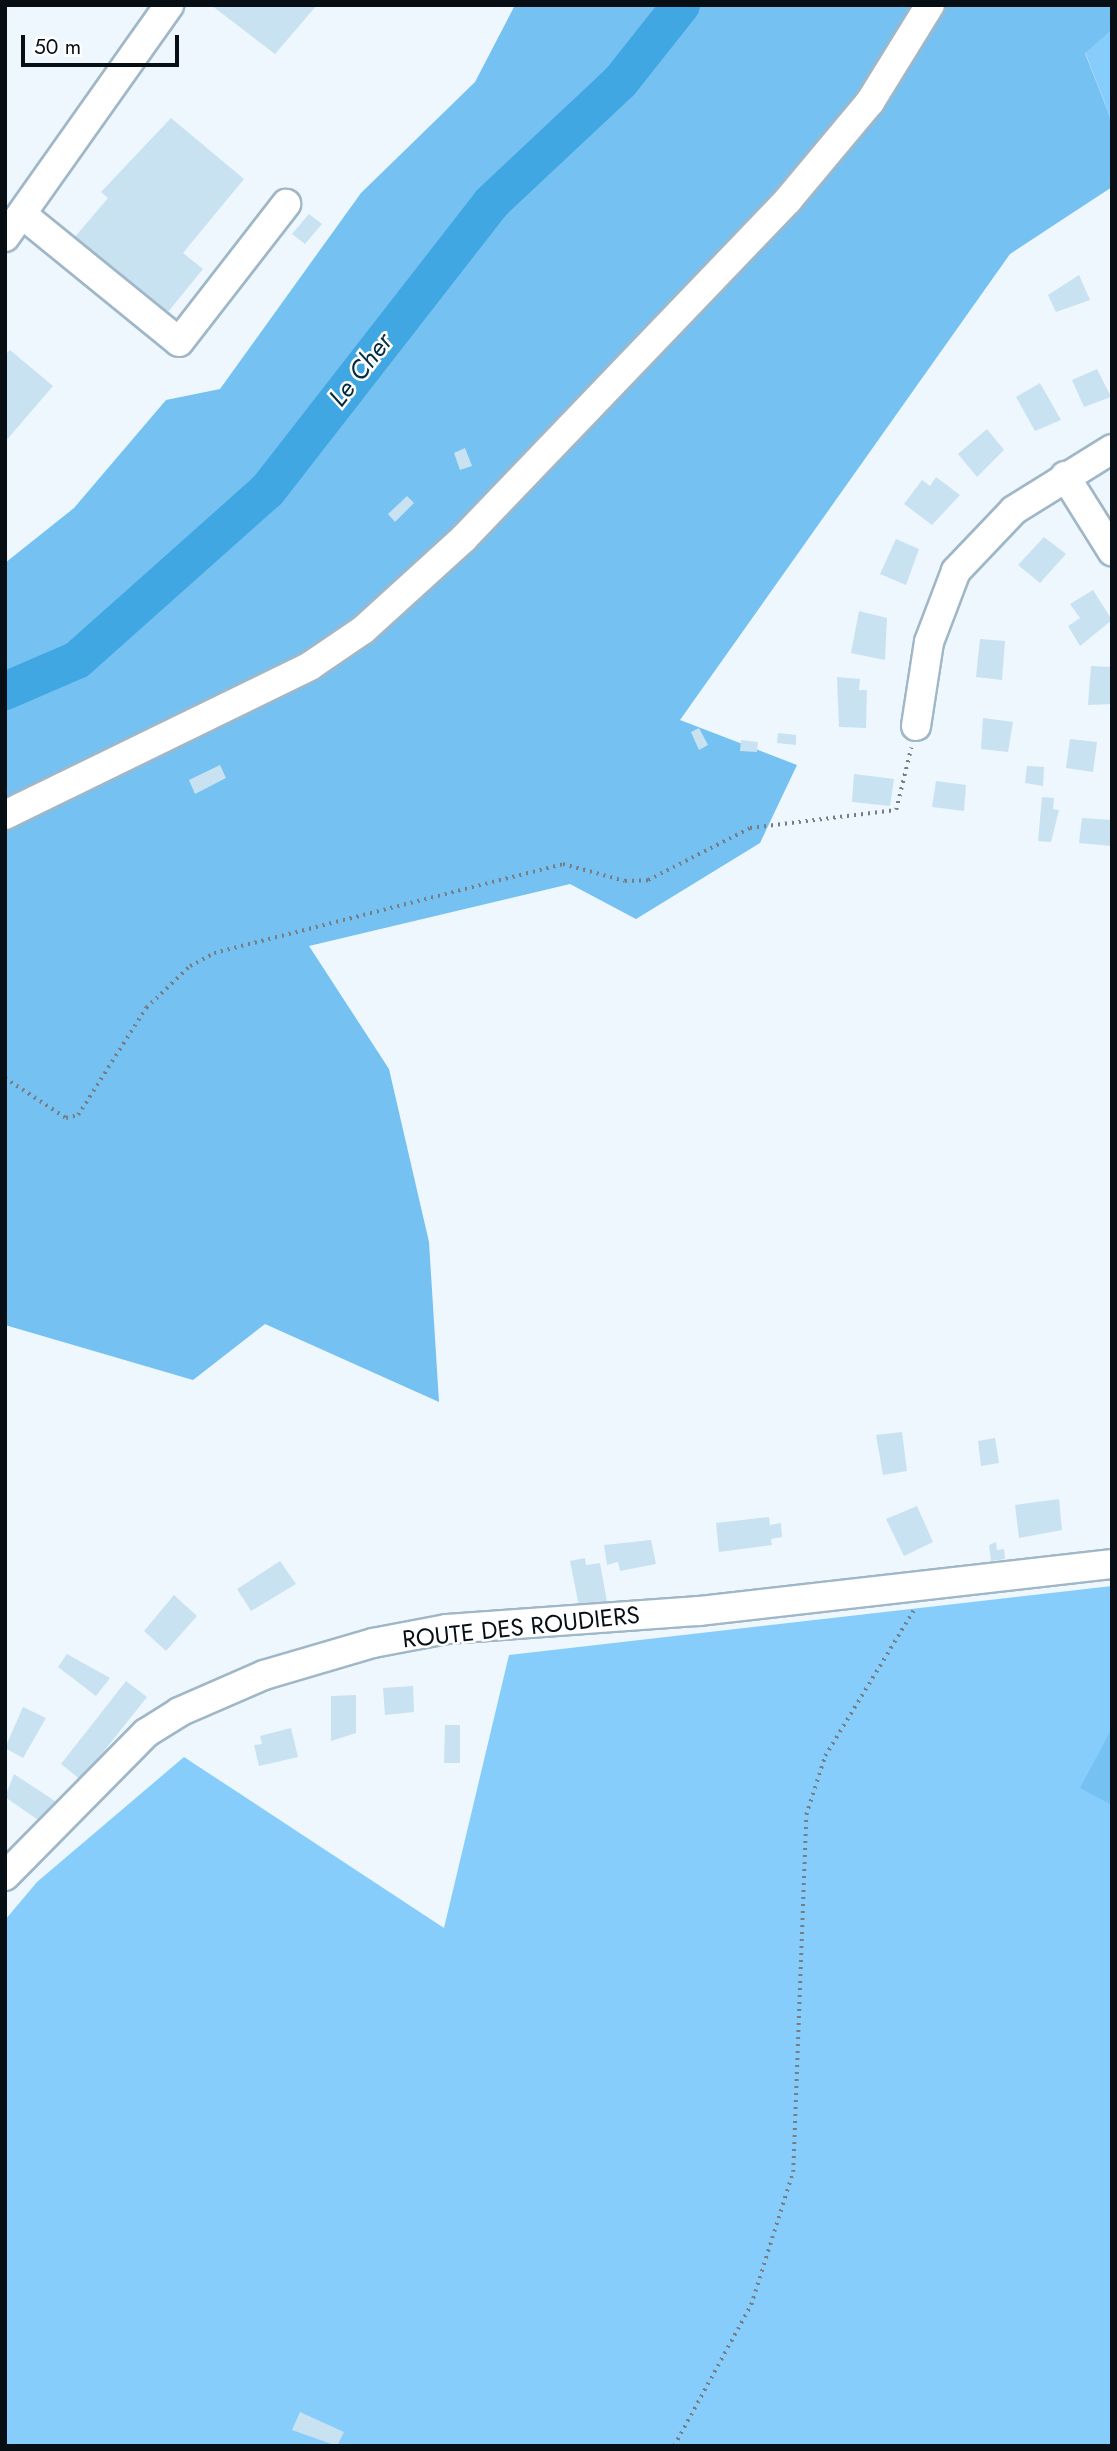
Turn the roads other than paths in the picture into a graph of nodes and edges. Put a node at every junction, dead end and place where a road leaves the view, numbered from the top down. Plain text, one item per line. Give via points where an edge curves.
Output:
1 (169, 5) edge
2 (930, 5) edge
3 (286, 204) dead end
4 (23, 215) junction
5 (5, 237) edge
6 (1112, 449) edge
7 (1065, 476) junction
8 (1112, 551) edge
9 (916, 726) road end
10 (5, 815) edge
11 (1112, 1564) edge
12 (5, 1876) edge

1 - 4 street
2 - 10 street via 870,102 788,200 464,538 363,630 310,666
3 - 4 street via 179,342
4 - 5 street
6 - 7 street
7 - 8 street
7 - 9 street via 1014,510 956,571 929,642
11 - 12 street, ROUTE DES ROUDIERS via 699,1611 447,1629 264,1675 146,1733

